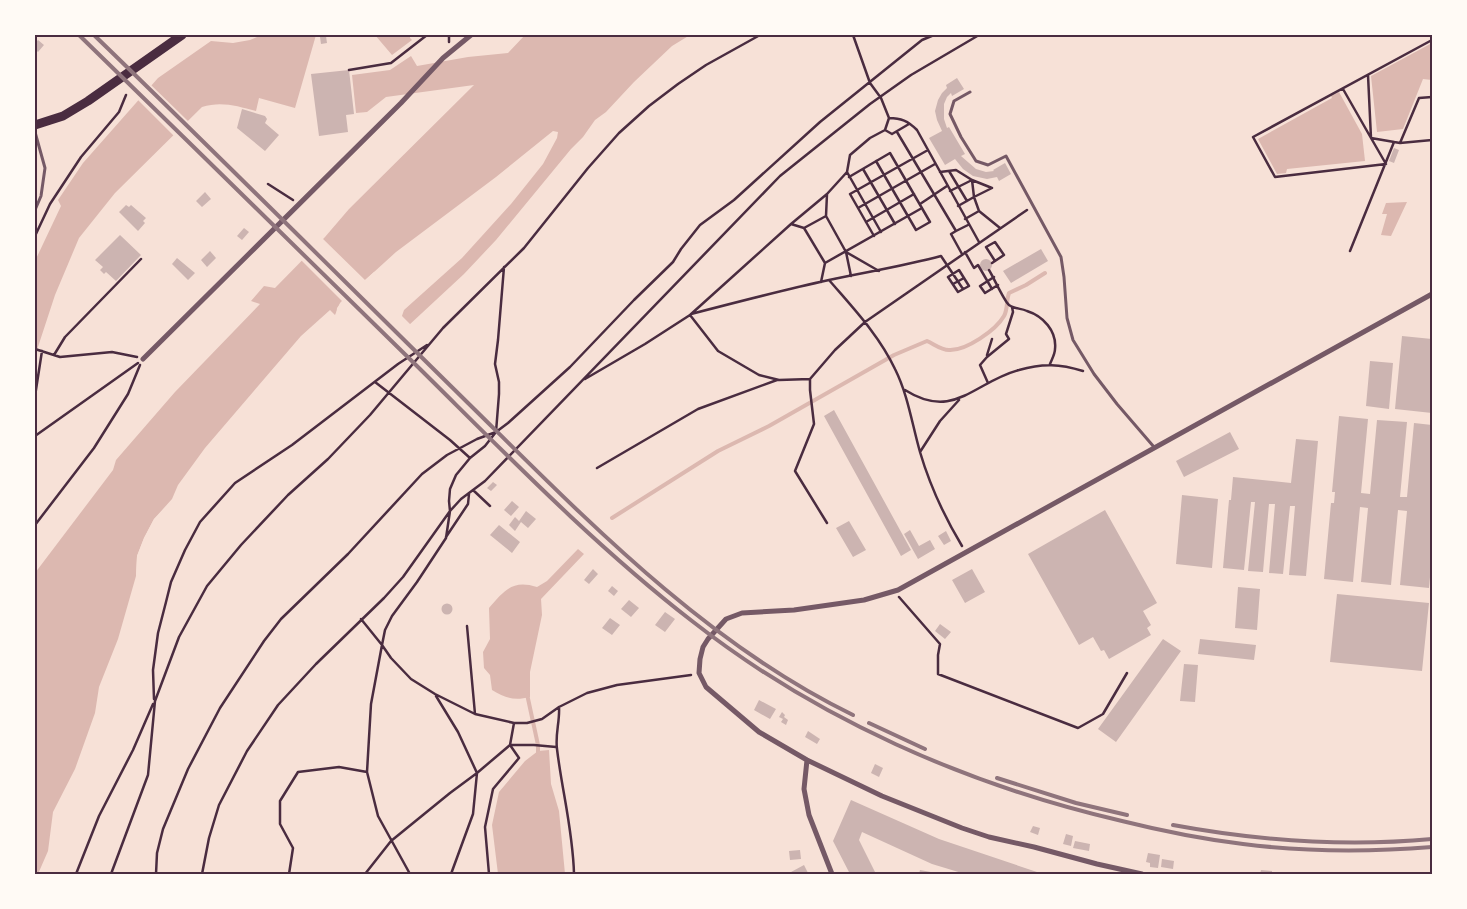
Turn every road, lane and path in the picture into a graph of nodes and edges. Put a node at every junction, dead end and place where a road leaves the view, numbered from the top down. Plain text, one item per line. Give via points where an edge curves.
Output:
1 (182, 35) edge
2 (427, 35) edge
3 (471, 35) edge
4 (760, 35) edge
5 (853, 35) edge
6 (934, 35) edge
7 (979, 35) edge
8 (1432, 40) edge
9 (349, 70) dead end
10 (1368, 75) junction
11 (870, 83) junction
12 (1343, 88) junction
13 (970, 92) dead end
14 (126, 95) dead end
15 (1432, 96) edge
16 (881, 98) junction
17 (889, 118) junction
18 (910, 124) junction
19 (35, 125) edge
20 (884, 130) junction
21 (35, 132) edge
22 (897, 132) junction
23 (1371, 138) junction
24 (1432, 140) edge
25 (1394, 142) junction
26 (1400, 143) junction
27 (928, 150) junction
28 (912, 159) junction
29 (876, 161) junction
30 (935, 164) junction
31 (1386, 164) junction
32 (898, 167) junction
33 (863, 169) junction
34 (949, 171) junction
35 (846, 172) junction
36 (920, 172) junction
37 (940, 172) junction
38 (884, 175) junction
39 (849, 177) junction
40 (906, 180) junction
41 (972, 180) junction
42 (871, 182) junction
43 (268, 184) dead end
44 (947, 186) junction
45 (958, 187) junction
46 (892, 189) junction
47 (857, 190) junction
48 (950, 191) junction
49 (828, 194) junction
50 (914, 194) junction
51 (934, 194) junction
52 (879, 196) junction
53 (974, 197) junction
54 (966, 201) junction
55 (900, 202) junction
56 (299, 203) junction
57 (865, 204) junction
58 (920, 204) junction
59 (958, 206) junction
60 (1033, 206) junction
61 (858, 208) junction
62 (922, 208) junction
63 (35, 210) edge
64 (887, 210) junction
65 (979, 211) junction
66 (826, 216) junction
67 (908, 216) junction
68 (873, 218) junction
69 (965, 219) junction
70 (866, 222) junction
71 (791, 224) junction
72 (895, 224) junction
73 (968, 225) junction
74 (804, 228) junction
75 (1000, 228) junction
76 (956, 231) junction
77 (881, 232) junction
78 (35, 236) edge
79 (874, 236) junction
80 (979, 242) junction
81 (1350, 251) dead end
82 (846, 252) junction
83 (964, 253) junction
84 (141, 259) dead end
85 (993, 262) joint
86 (824, 263) junction
87 (947, 265) junction
88 (504, 267) junction
89 (990, 270) dead end
90 (878, 271) junction
91 (953, 274) junction
92 (851, 276) junction
93 (994, 277) junction
94 (964, 278) junction
95 (829, 280) junction
96 (958, 281) junction
97 (988, 281) junction
98 (821, 282) junction
99 (953, 284) junction
100 (998, 285) junction
101 (963, 289) junction
102 (992, 289) junction
103 (1432, 294) edge
104 (1012, 307) junction
105 (690, 315) junction
106 (866, 322) junction
107 (992, 339) dead end
108 (431, 343) junction
109 (35, 348) edge
110 (42, 351) junction
111 (54, 355) junction
112 (987, 357) junction
113 (143, 359) junction
114 (1050, 364) junction
115 (1094, 374) junction
116 (810, 379) junction
117 (779, 380) junction
118 (582, 381) junction
119 (375, 382) junction
120 (988, 383) junction
121 (904, 390) junction
122 (389, 393) junction
123 (35, 396) edge
124 (959, 400) junction
125 (496, 432) junction
126 (35, 436) edge
127 (1154, 447) junction
128 (460, 448) junction
129 (920, 452) junction
130 (470, 458) junction
131 (597, 468) dead end
132 (474, 490) junction
133 (469, 494) junction
134 (490, 506) dead end
135 (450, 511) junction
136 (827, 523) dead end
137 (35, 525) edge
138 (446, 538) junction
139 (965, 553) junction
140 (898, 590) junction
141 (361, 619) junction
142 (467, 626) dead end
143 (382, 645) junction
144 (1127, 673) dead end
145 (700, 674) junction
146 (435, 694) junction
147 (155, 701) junction
148 (559, 707) junction
149 (475, 714) junction
150 (514, 723) junction
151 (510, 745) junction
152 (556, 747) junction
153 (807, 760) junction
154 (366, 772) junction
155 (477, 773) junction
156 (392, 841) junction
157 (76, 874) edge
158 (111, 874) edge
159 (156, 874) edge
160 (202, 874) edge
161 (289, 874) edge
162 (365, 874) edge
163 (410, 874) edge
164 (451, 874) edge
165 (488, 874) edge
166 (574, 874) edge
167 (832, 874) edge
168 (1142, 874) edge

1 - 19 main road via 88,101 63,116
2 - 9 path via 392,63
3 - 56 street via 443,58
4 - 88 path via 706,65 619,133 524,248
5 - 11 path
6 - 11 path via 922,40
7 - 16 path via 911,75
8 - 10 path
10 - 12 path
10 - 23 path
11 - 16 path
11 - 125 path via 700,226 673,262 570,367
12 - 23 path
12 - 31 path via 1253,137 1275,177
13 - 60 lane via 954,101 950,114 961,137 976,161 988,165 1006,156
14 - 78 path via 119,112 82,157 50,204
15 - 26 path via 1419,98
16 - 17 path
16 - 118 path via 780,176
17 - 18 path via 900,118
17 - 20 path
18 - 22 path
18 - 27 path
20 - 22 path via 892,134
20 - 35 path via 850,155
21 - 63 lane via 45,168 41,196
22 - 28 path
23 - 25 path
23 - 31 path
24 - 26 path
25 - 26 path
25 - 31 path
27 - 28 path
27 - 30 path
28 - 32 path
28 - 36 path
29 - 32 path via 890,153
29 - 33 path
29 - 38 path
30 - 36 path
30 - 37 path
31 - 81 path
32 - 38 path
32 - 40 path
33 - 39 path
33 - 42 path
34 - 37 path
34 - 41 path via 956,170
34 - 45 path
35 - 39 path
35 - 49 path
36 - 40 path
36 - 51 path
37 - 44 path
38 - 42 path
38 - 46 path
39 - 47 path
40 - 46 path
40 - 50 path
41 - 45 path
41 - 53 path
41 - 53 path via 992,188
42 - 47 path
42 - 52 path
43 - 56 path
44 - 48 path
44 - 51 path
45 - 48 path
45 - 54 path
46 - 52 path
46 - 55 path
47 - 57 path
47 - 61 path via 850,194
48 - 59 path
49 - 66 path
49 - 71 path
50 - 55 path
50 - 58 path
51 - 58 path
51 - 76 path
52 - 57 path
52 - 64 path
53 - 54 path
53 - 65 path
54 - 59 path
55 - 64 path
55 - 67 path
56 - 113 street
57 - 61 path
57 - 68 path
58 - 62 path
59 - 69 path
60 - 75 path
60 - 115 lane via 1061,258 1067,318 1073,340
61 - 70 path
62 - 67 path
62 - 67 path via 930,222 916,230
64 - 68 path
64 - 72 path
65 - 69 path
65 - 75 path
66 - 74 path
66 - 82 path
67 - 72 path
68 - 70 path
68 - 77 path
69 - 73 path
70 - 79 path
71 - 74 path
71 - 105 path
72 - 77 path
73 - 76 path
73 - 80 path
74 - 86 path
75 - 80 path
76 - 83 path via 951,234
77 - 79 path
79 - 82 path
80 - 83 path
82 - 86 path
82 - 90 path
82 - 92 path
83 - 87 path
83 - 97 path via 974,268 978,265
84 - 111 path via 65,337
85 - 85 path via 986,247 995,242 1004,256
86 - 98 path
87 - 90 path via 941,256
87 - 91 path
87 - 106 path
88 - 108 path
88 - 125 path via 495,364 499,394
89 - 93 path
90 - 92 path
91 - 94 path via 958,270
91 - 96 path
91 - 99 path via 948,276
92 - 95 path
93 - 97 path
93 - 100 path
94 - 96 path
94 - 101 path via 969,286
95 - 98 path
95 - 106 path
96 - 99 path
96 - 101 path
97 - 102 path
97 - 102 path via 980,286 985,293
98 - 105 path
99 - 101 path via 958,292
100 - 102 path
100 - 104 path
103 - 127 street
104 - 112 path via 1006,334 1009,339
104 - 114 path via 1026,310 1046,322 1054,335 1055,350
105 - 117 path via 718,351 759,375
105 - 118 path
106 - 116 path
106 - 121 path
107 - 112 path
108 - 119 path
108 - 122 path
109 - 110 path
110 - 111 path
110 - 123 path
111 - 113 path via 112,352
112 - 120 path via 980,365
113 - 126 path
113 - 137 path via 128,394 94,448
114 - 115 path
114 - 120 path via 1018,370
115 - 127 lane
116 - 117 path
116 - 136 path via 814,424 795,470
117 - 131 path via 698,409
118 - 132 path
119 - 122 path
119 - 147 path via 292,445 234,483 200,522 175,574 158,633 153,670
120 - 124 path
121 - 124 path via 930,402
121 - 129 path
122 - 128 path
122 - 147 path via 328,459 288,495 207,586 179,638
124 - 129 path via 940,421
125 - 128 path
125 - 130 path
127 - 139 street
128 - 130 path
128 - 159 path via 422,474 348,554 281,619 264,641 220,708 188,769 163,829
129 - 139 path via 934,494
130 - 135 path via 452,482
132 - 133 path
132 - 134 path
133 - 135 path
133 - 138 path via 468,504
135 - 138 path
135 - 141 path via 402,577
138 - 143 path via 392,616
139 - 140 street
140 - 144 path via 899,599 940,644 938,674 1078,728 1103,714
140 - 145 street via 864,600 794,610 742,613 726,619 703,648
141 - 143 path
141 - 160 path via 278,705 247,751 216,812
142 - 149 path
143 - 146 path via 411,679
143 - 154 path via 371,704
145 - 148 path via 617,685 587,693
145 - 153 street via 706,687 759,732
146 - 149 path
146 - 155 path
147 - 157 path via 99,816
147 - 158 path via 148,775
148 - 150 path via 542,719
148 - 152 path
149 - 150 path
150 - 151 path
151 - 152 path
151 - 155 path
151 - 165 path via 519,758 493,789 485,827
152 - 166 path via 570,825
153 - 167 street via 804,789 808,815
153 - 168 street via 882,796 971,831
154 - 156 path via 378,816
154 - 161 path via 339,767 298,772 280,801 280,824 293,848
155 - 156 path
155 - 164 path via 473,814
156 - 162 path
156 - 163 path

